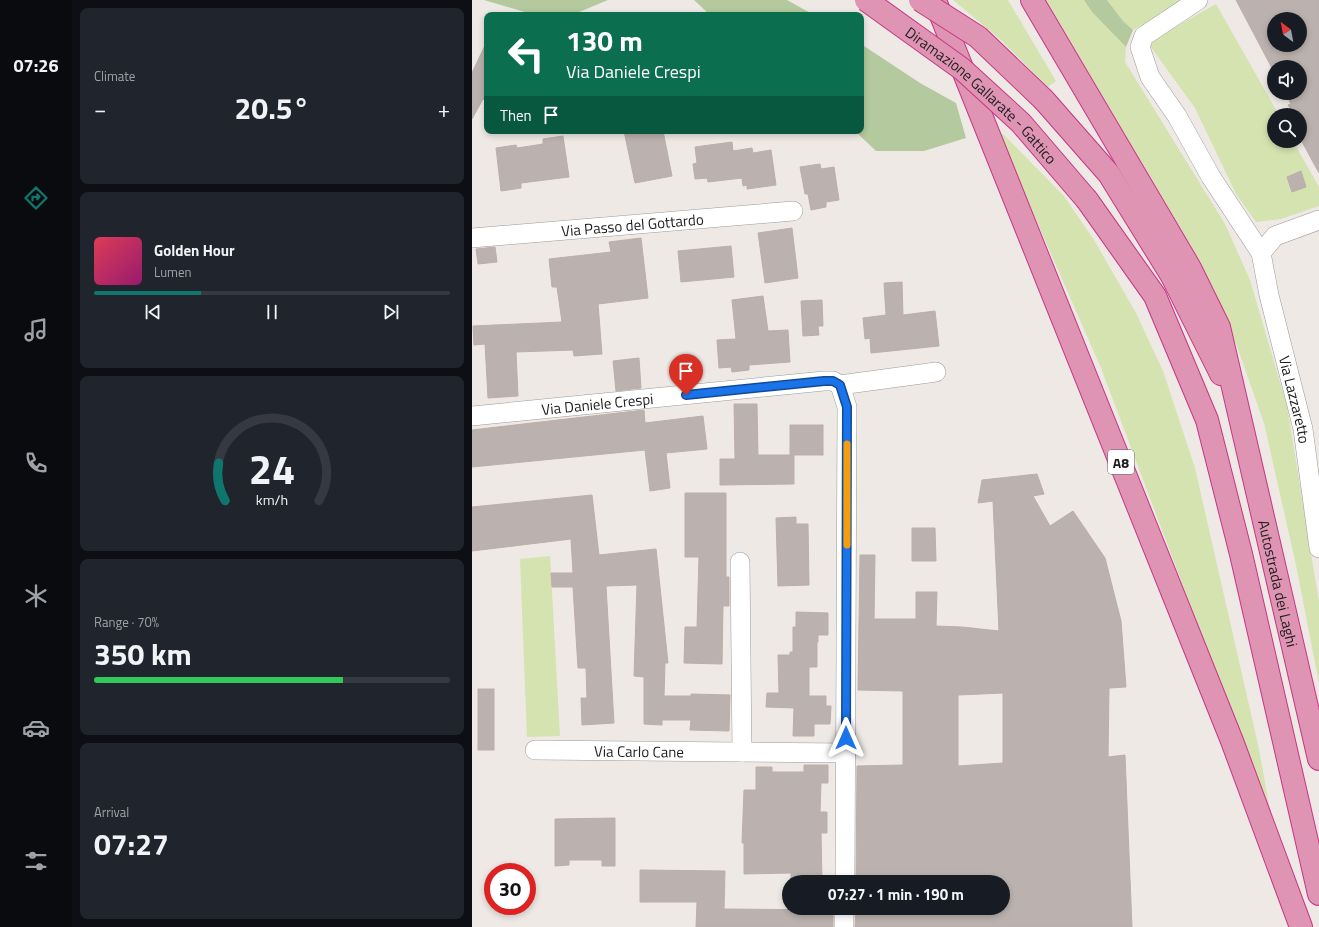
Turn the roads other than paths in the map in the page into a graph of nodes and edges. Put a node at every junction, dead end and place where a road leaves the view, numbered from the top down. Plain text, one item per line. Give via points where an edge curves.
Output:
1 (866, 0) edge
2 (920, 0) edge
3 (935, 0) edge
4 (1032, 0) edge
5 (1198, 0) edge
6 (793, 211) dead end
7 (1319, 220) edge
8 (472, 238) edge
9 (1261, 253) junction
10 (936, 372) dead end
11 (840, 385) junction
12 (1238, 407) junction
13 (472, 416) edge
14 (1319, 548) edge
15 (740, 562) dead end
16 (535, 750) dead end
17 (742, 752) junction
18 (846, 753) junction
19 (1319, 760) edge
20 (845, 875) edge
21 (1319, 894) edge
22 (844, 915) edge
23 (844, 927) edge
24 (1301, 927) edge

1 - 21 highway, Diramazione Gallarate - Gattico, bridge via 962,69 1021,123 1087,200 1155,296 1207,420 1241,554
2 - 12 highway, bridge via 978,37 1044,100 1109,174 1172,276
3 - 24 highway, A8 via 1232,740
4 - 12 highway via 1190,268 1219,328
5 - 9 street via 1144,36 1140,47 1150,77 1177,116 1211,177
6 - 8 street, Via Passo del Gottardo
7 - 9 street via 1275,236
9 - 14 street, Via Lazzaretto via 1303,429
10 - 11 street, Via Daniele Crespi
11 - 13 street, Via Daniele Crespi via 833,381 824,381
11 - 18 street via 847,407
12 - 19 highway, Autostrada dei Laghi
15 - 17 street
16 - 17 street, Via Carlo Cane
17 - 18 street, Via Carlo Cane
18 - 20 street
22 - 23 street

